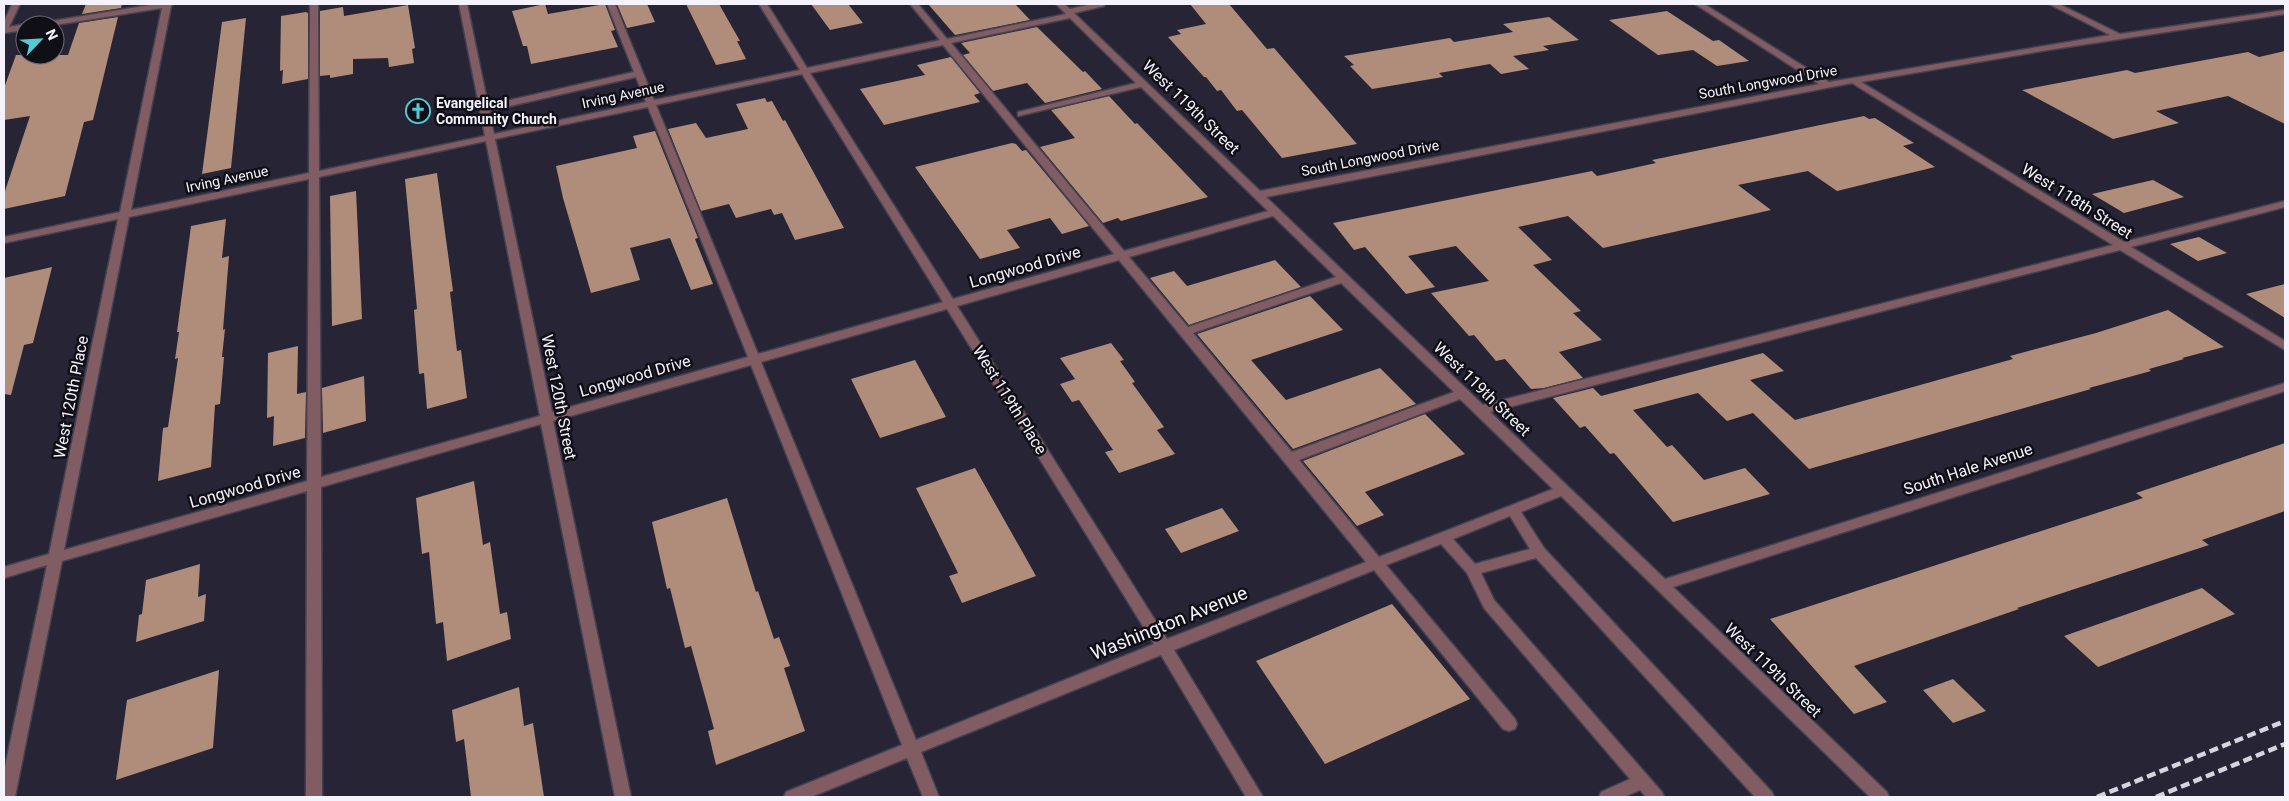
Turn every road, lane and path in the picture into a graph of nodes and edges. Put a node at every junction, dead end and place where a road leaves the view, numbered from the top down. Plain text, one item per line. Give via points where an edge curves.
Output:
1 (16, 4) edge
2 (167, 4) edge
3 (314, 4) edge
4 (463, 4) edge
5 (611, 4) edge
6 (763, 4) edge
7 (914, 4) edge
8 (1101, 4) edge
9 (1699, 4) edge
10 (2053, 4) edge
11 (1067, 10) edge
12 (2285, 12) edge
13 (65, 21) edge
14 (4, 30) edge
15 (2120, 37) junction
16 (946, 42) junction
17 (805, 71) junction
18 (639, 74) junction
19 (1854, 81) junction
20 (1143, 84) junction
21 (1827, 85) junction
22 (651, 104) junction
23 (484, 109) junction
24 (1021, 114) dead end
25 (490, 138) junction
26 (314, 175) junction
27 (1258, 194) junction
28 (2285, 204) edge
29 (1276, 212) junction
30 (124, 215) junction
31 (4, 240) edge
32 (2123, 246) junction
33 (1123, 256) junction
34 (1344, 278) junction
35 (951, 305) junction
36 (1184, 332) junction
37 (2285, 346) edge
38 (755, 360) junction
39 (2285, 387) edge
40 (1463, 393) junction
41 (1481, 410) junction
42 (547, 418) junction
43 (1288, 459) junction
44 (314, 484) junction
45 (1563, 490) junction
46 (1513, 510) junction
47 (1443, 537) junction
48 (1539, 552) junction
49 (55, 558) junction
50 (1376, 563) junction
51 (1472, 570) junction
52 (4, 572) edge
53 (1662, 585) junction
54 (1164, 647) junction
55 (1509, 724) dead end
56 (911, 749) junction
57 (1642, 781) junction
58 (8, 797) edge
59 (314, 797) edge
60 (623, 797) edge
61 (792, 797) edge
62 (931, 797) edge
63 (1255, 797) edge
64 (1607, 797) edge
65 (1656, 797) edge
66 (1766, 797) edge
67 (1881, 797) edge

1 - 14 street
2 - 13 street
2 - 30 street, West 120th Place
3 - 26 street
4 - 23 street, West 120th Street
5 - 18 street
6 - 17 street, West 119th Place
7 - 16 street
8 - 11 street, Irving Avenue
9 - 21 street
10 - 15 street
11 - 16 street, Irving Avenue
11 - 20 street, West 119th Street
12 - 15 street, South Longwood Drive
15 - 19 street, South Longwood Drive
16 - 17 street, Irving Avenue
16 - 33 street
17 - 22 street, Irving Avenue
17 - 35 street, West 119th Place
18 - 22 street
18 - 23 street
19 - 21 street, South Longwood Drive
19 - 32 street, West 118th Street
20 - 24 street
20 - 27 street, West 119th Street
21 - 27 street, South Longwood Drive
22 - 25 street, Irving Avenue
22 - 38 street
23 - 25 street, West 120th Street
25 - 26 street, Irving Avenue
25 - 42 street, West 120th Street
26 - 30 street, Irving Avenue
26 - 44 street
27 - 29 street, West 119th Street
28 - 32 street
29 - 33 street, Longwood Drive
29 - 34 street, West 119th Street
30 - 31 street, Irving Avenue
30 - 49 street, West 120th Place
32 - 37 street, West 118th Street
32 - 41 street
33 - 35 street, Longwood Drive
33 - 36 street
34 - 36 street
34 - 40 street, West 119th Street
35 - 38 street, Longwood Drive
35 - 54 street, West 119th Place
36 - 43 street
38 - 42 street, Longwood Drive
38 - 56 street
39 - 53 street, South Hale Avenue
40 - 41 street, West 119th Street
40 - 43 street
41 - 45 street, West 119th Street
42 - 44 street, Longwood Drive
42 - 60 street, West 120th Street
43 - 50 street
44 - 49 street, Longwood Drive
44 - 59 street
45 - 46 street, Washington Avenue
45 - 53 street, West 119th Street
46 - 47 street, Washington Avenue
46 - 48 street
47 - 50 street, Washington Avenue
47 - 51 street
48 - 51 street
48 - 66 street
49 - 52 street, Longwood Drive
49 - 58 street, West 120th Place
50 - 54 street, Washington Avenue
50 - 55 street
51 - 57 street via 1489,604
53 - 67 street, West 119th Street
54 - 56 street, Washington Avenue
54 - 63 street, West 119th Place
56 - 61 street, Washington Avenue
56 - 62 street
57 - 64 street
57 - 65 street

